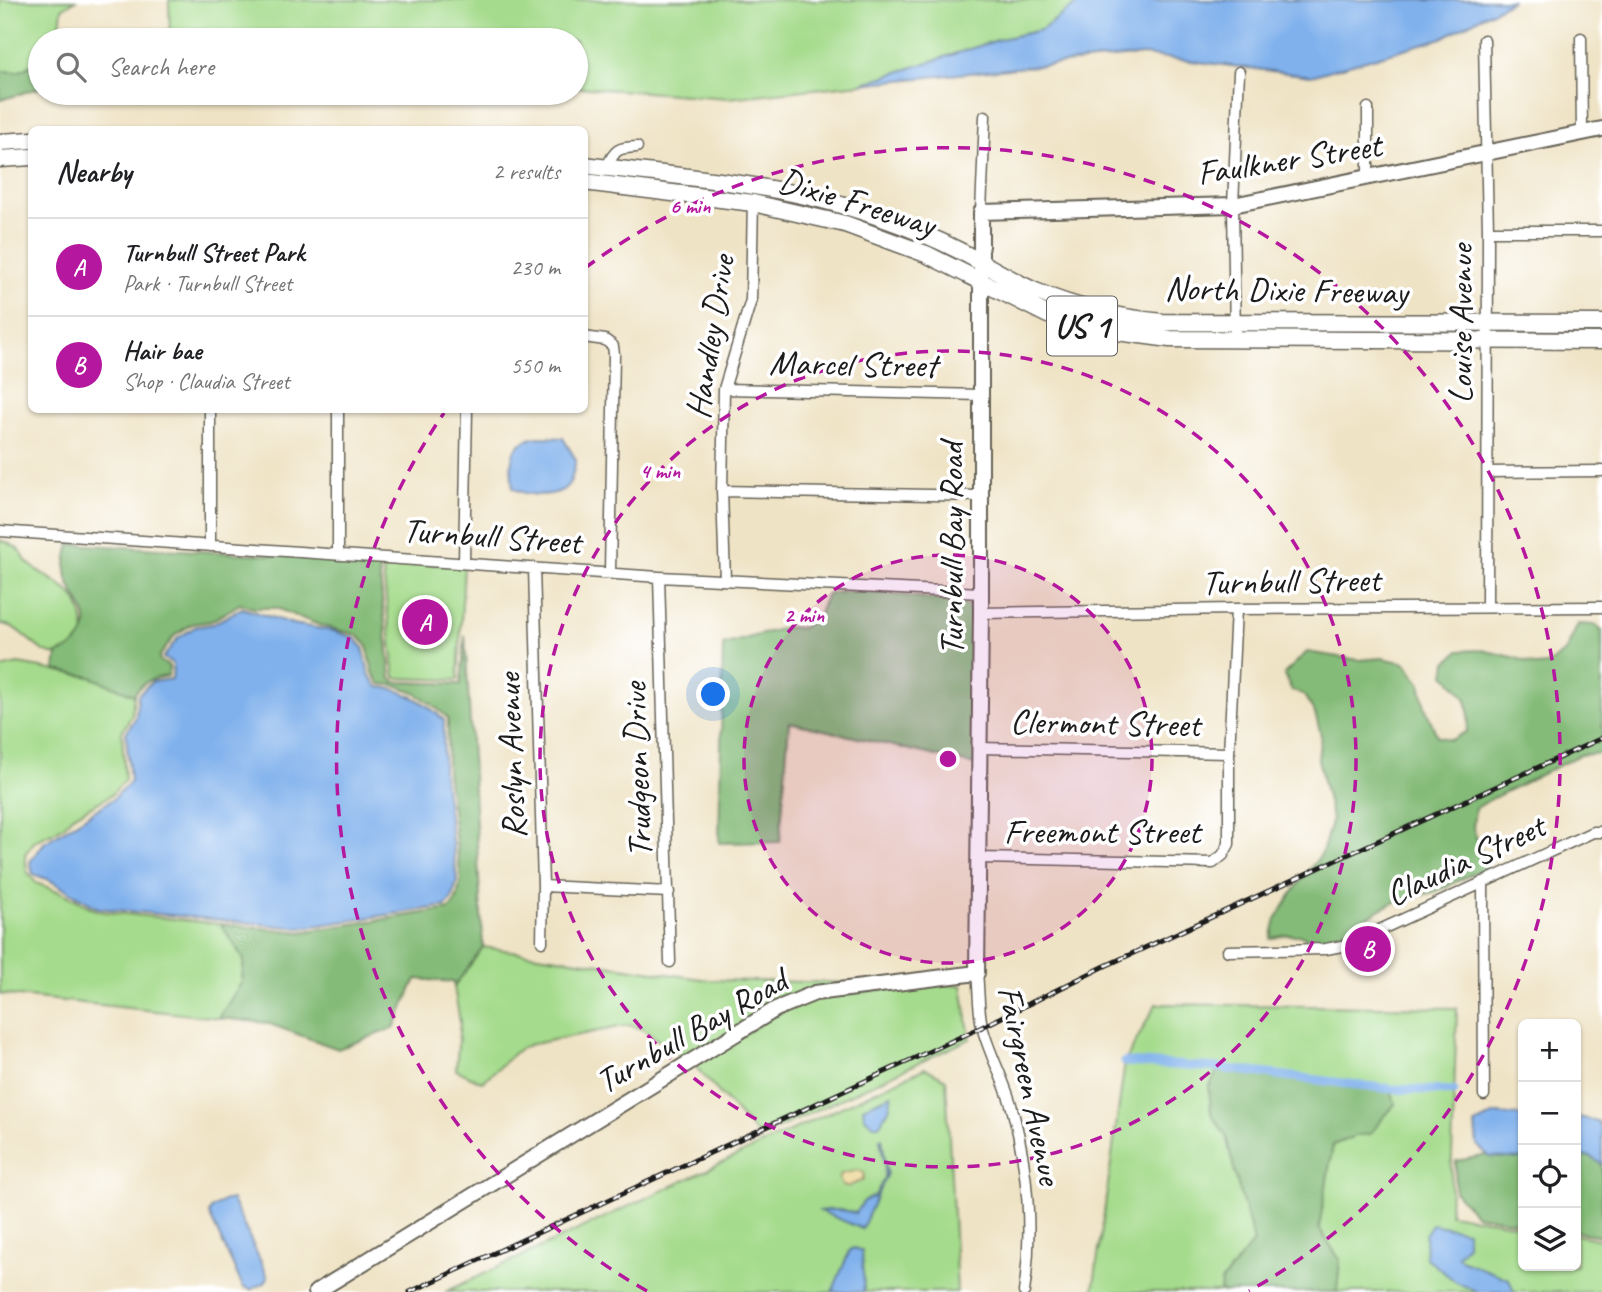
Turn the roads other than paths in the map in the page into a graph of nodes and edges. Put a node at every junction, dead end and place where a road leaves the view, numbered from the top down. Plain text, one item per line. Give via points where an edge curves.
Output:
1 (1581, 38) dead end
2 (1484, 40) dead end
3 (1239, 72) dead end
4 (1368, 108) dead end
5 (985, 116) dead end
6 (1602, 129) edge
7 (1582, 134) junction
8 (28, 140) edge
9 (0, 142) edge
10 (637, 147) dead end
11 (1487, 153) junction
12 (28, 157) edge
13 (0, 159) edge
14 (588, 166) edge
15 (606, 168) junction
16 (1368, 178) junction
17 (588, 182) edge
18 (753, 186) junction
19 (753, 203) junction
20 (1233, 205) junction
21 (981, 212) junction
22 (1488, 231) junction
23 (1602, 231) edge
24 (980, 262) junction
25 (980, 282) junction
26 (1236, 322) junction
27 (1602, 323) edge
28 (1486, 324) junction
29 (588, 338) edge
30 (1235, 340) junction
31 (1487, 341) junction
32 (1602, 341) edge
33 (724, 389) junction
34 (981, 395) junction
35 (210, 413) edge
36 (338, 413) edge
37 (467, 413) edge
38 (1602, 471) edge
39 (1488, 472) junction
40 (722, 491) junction
41 (981, 496) junction
42 (0, 531) edge
43 (209, 546) junction
44 (338, 555) junction
45 (464, 562) junction
46 (534, 568) junction
47 (610, 572) junction
48 (659, 577) junction
49 (725, 580) junction
50 (981, 593) junction
51 (1488, 607) junction
52 (1602, 607) edge
53 (1236, 609) junction
54 (981, 613) junction
55 (979, 748) junction
56 (1229, 753) junction
57 (1602, 832) edge
58 (980, 859) junction
59 (1483, 882) junction
60 (543, 886) junction
61 (669, 892) junction
62 (542, 942) dead end
63 (1228, 951) dead end
64 (670, 962) dead end
65 (978, 973) junction
66 (1485, 1095) dead end
67 (316, 1292) edge
68 (1024, 1292) edge

1 - 7 street
2 - 11 street, Louise Avenue
3 - 20 street
4 - 16 street
5 - 21 street
6 - 7 street, Faulkner Street
7 - 11 street, Faulkner Street
8 - 9 main road
10 - 15 street via 621,147
11 - 16 street, Faulkner Street
11 - 22 street, Louise Avenue
12 - 13 main road
14 - 15 main road, Dixie Freeway / US 1
15 - 18 main road, Dixie Freeway / US 1
16 - 20 street, Faulkner Street
17 - 19 main road, Dixie Freeway / US 1
18 - 19 street, Handley Drive
18 - 24 main road, Dixie Freeway / US 1 via 874,215
19 - 25 main road, Dixie Freeway / US 1 via 876,234
19 - 33 street, Handley Drive via 751,300
20 - 21 street, Faulkner Street
20 - 26 street
21 - 24 street, Turnbull Bay Road
22 - 23 street
22 - 28 street, Louise Avenue
24 - 25 street, Turnbull Bay Road
24 - 26 main road, North Dixie Freeway / US 1 via 1034,290 1098,312 1155,321
25 - 30 main road, North Dixie Freeway / US 1 via 1039,312 1095,329 1164,339
25 - 34 street, Turnbull Bay Road
26 - 28 main road, North Dixie Freeway / US 1
26 - 30 street
27 - 28 main road, North Dixie Freeway / US 1
28 - 31 street, Louise Avenue
29 - 47 street via 613,346
30 - 31 main road, North Dixie Freeway / US 1
31 - 32 main road, North Dixie Freeway / US 1
31 - 39 street, Louise Avenue
33 - 34 street, Marcel Street
33 - 40 street, Handley Drive
34 - 41 street, Turnbull Bay Road
35 - 43 street
36 - 44 street
37 - 45 street
38 - 39 street
39 - 51 street, Louise Avenue
40 - 41 street
40 - 49 street, Handley Drive
41 - 50 street, Turnbull Bay Road
42 - 43 street, Turnbull Street
43 - 44 street, Turnbull Street
44 - 45 street, Turnbull Street
45 - 46 street, Turnbull Street
46 - 47 street, Turnbull Street
46 - 60 street, Roslyn Avenue
47 - 48 street, Turnbull Street
48 - 49 street, Turnbull Street
48 - 61 street, Trudgeon Drive
49 - 50 street, Turnbull Street
50 - 54 street, Turnbull Bay Road
51 - 52 street, Turnbull Street
51 - 53 street, Turnbull Street
53 - 54 street, Turnbull Street
53 - 56 street
54 - 55 street, Turnbull Bay Road
55 - 56 street, Clermont Street
55 - 58 street, Turnbull Bay Road
56 - 58 street, Freemont Street via 1229,844 1213,863
57 - 59 street, Claudia Street
58 - 65 street, Turnbull Bay Road
59 - 63 street, Claudia Street via 1347,945
59 - 66 street
60 - 61 street
60 - 62 street, Roslyn Avenue
61 - 64 street, Trudgeon Drive
65 - 67 street, Turnbull Bay Road via 815,993 776,1009
65 - 68 street, Fairgreen Avenue via 982,1027 1013,1111 1024,1167 1028,1203

